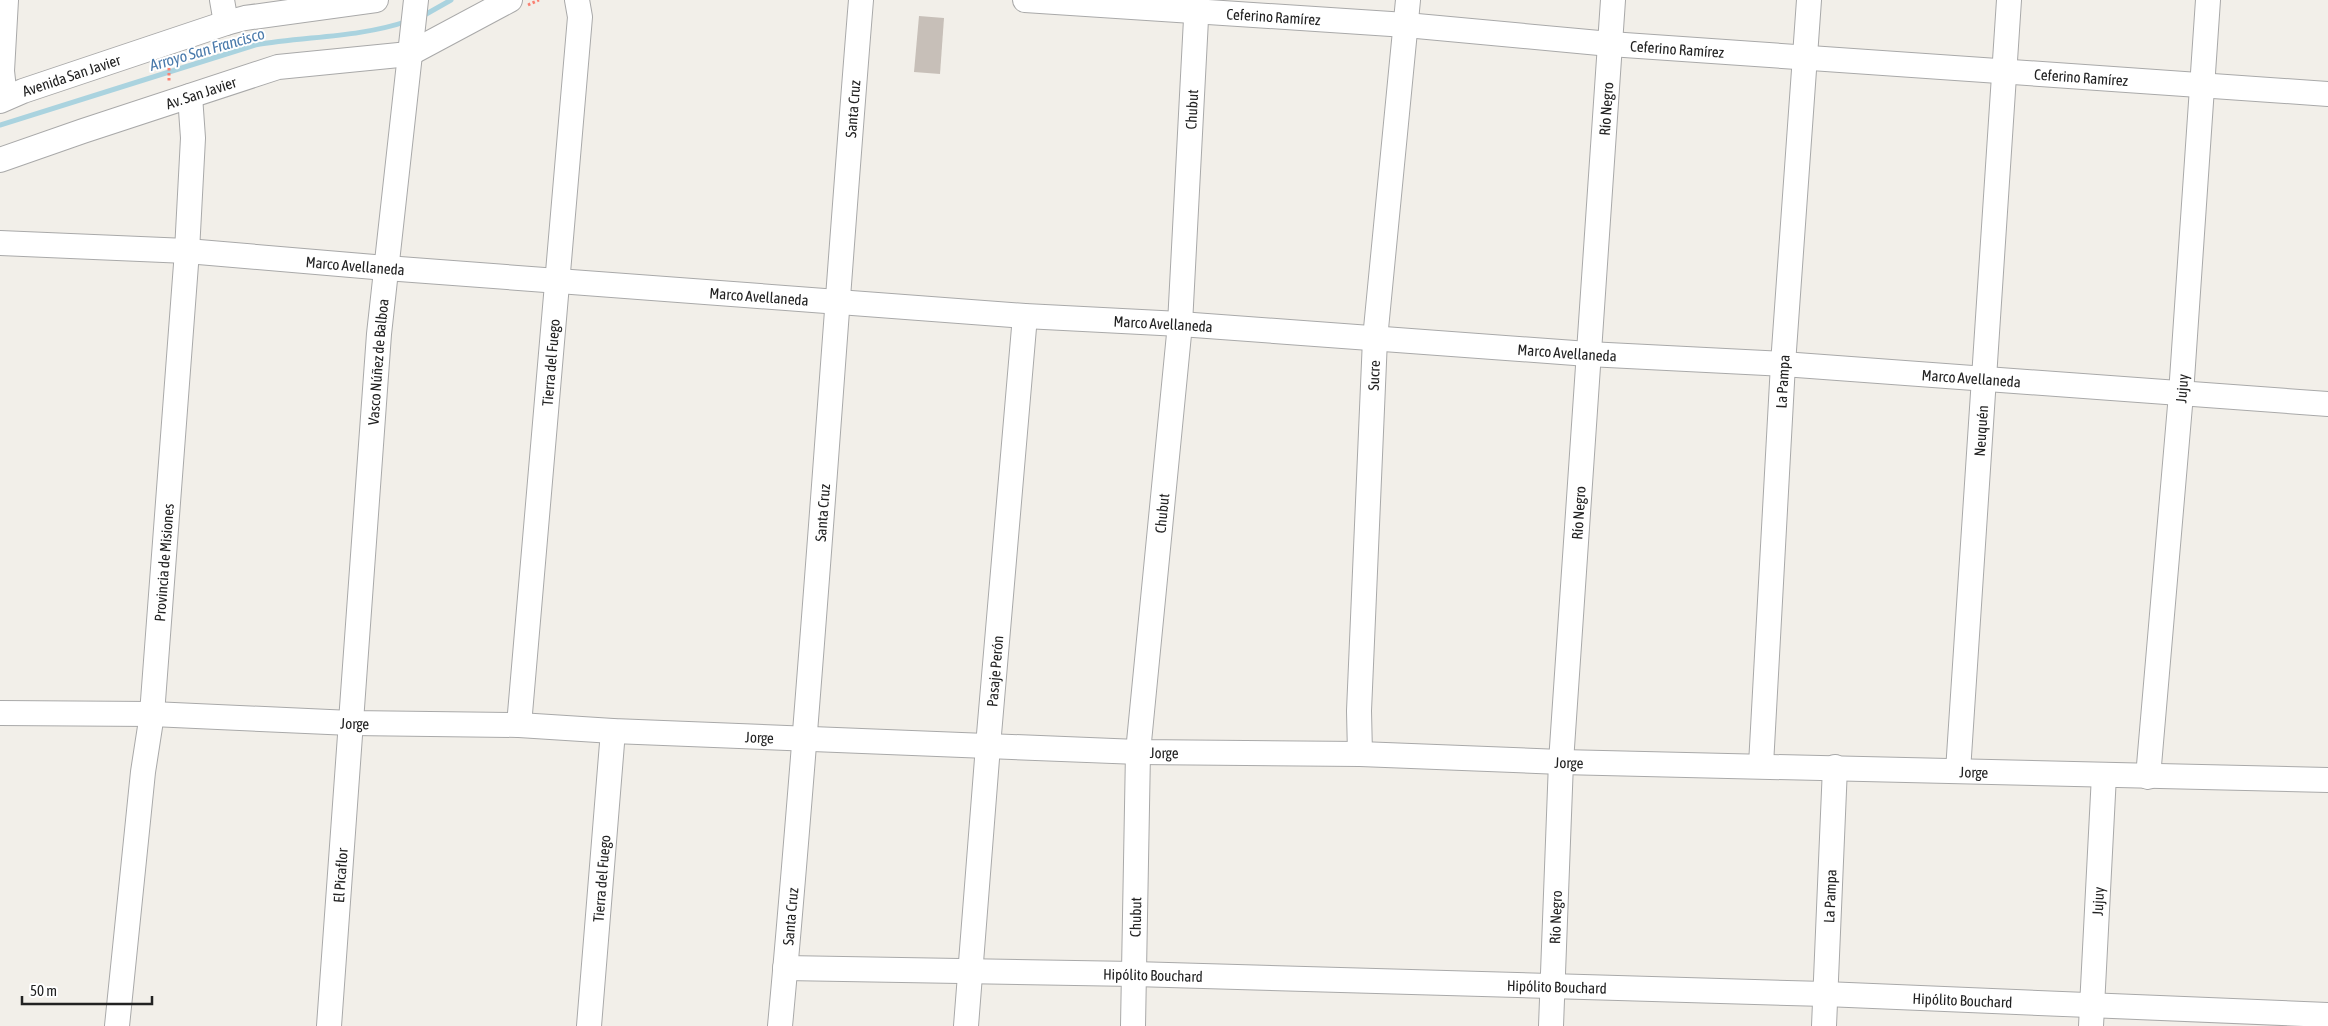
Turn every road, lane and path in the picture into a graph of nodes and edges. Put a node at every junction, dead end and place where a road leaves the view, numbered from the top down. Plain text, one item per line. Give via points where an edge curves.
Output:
1 (6, 0) edge
2 (222, 0) edge
3 (376, 0) edge
4 (510, 0) edge
5 (577, 0) edge
6 (861, 0) edge
7 (1025, 0) edge
8 (1408, 0) edge
9 (1613, 0) edge
10 (1810, 0) edge
11 (2009, 0) edge
12 (2208, 0) edge
13 (416, 2) edge
14 (1196, 6) edge
15 (226, 23) junction
16 (1406, 25) junction
17 (1610, 44) junction
18 (410, 48) junction
19 (1806, 56) junction
20 (169, 59) dead end
21 (2005, 70) junction
22 (169, 83) dead end
23 (2202, 86) junction
24 (2328, 94) edge
25 (190, 96) junction
26 (3, 100) edge
27 (0, 160) edge
28 (0, 243) edge
29 (187, 251) junction
30 (386, 268) junction
31 (559, 280) junction
32 (836, 301) junction
33 (1025, 316) junction
34 (1180, 324) junction
35 (1375, 339) junction
36 (1588, 354) junction
37 (1783, 364) junction
38 (1983, 379) junction
39 (2181, 394) junction
40 (2328, 404) edge
41 (0, 713) edge
42 (152, 714) junction
43 (350, 723) junction
44 (520, 725) junction
45 (613, 731) junction
46 (806, 737) junction
47 (988, 746) junction
48 (1138, 752) junction
49 (1360, 754) junction
50 (1561, 762) junction
51 (1762, 765) junction
52 (1835, 768) junction
53 (1958, 771) junction
54 (2104, 775) junction
55 (2148, 776) junction
56 (2328, 780) edge
57 (785, 968) junction
58 (969, 972) junction
59 (1134, 974) junction
60 (1552, 987) junction
61 (1825, 994) junction
62 (2091, 1015) edge
63 (2328, 1015) edge
64 (117, 1026) edge
65 (329, 1026) edge
66 (589, 1026) edge
67 (780, 1026) edge
68 (966, 1026) edge
69 (1134, 1026) edge
70 (1550, 1026) edge
71 (1824, 1026) edge

1 - 26 street
2 - 15 street
3 - 15 street, Avenida San Javier
4 - 18 street
5 - 31 street, Tierra del Fuego via 580,17
6 - 32 street, Santa Cruz
7 - 14 street, Ceferino Ramírez
8 - 16 street, Sucre
9 - 17 street, Río Negro
10 - 19 street, La Pampa
11 - 21 street, Neuquén
12 - 23 street, Jujuy
13 - 18 street, Vasco Núñez de Balboa
14 - 16 street, Ceferino Ramírez
14 - 34 street, Chubut
15 - 26 street, Avenida San Javier via 22,90
16 - 17 street, Ceferino Ramírez
16 - 35 street, Sucre
17 - 19 street, Ceferino Ramírez
17 - 36 street, Río Negro
18 - 25 street, Av. San Javier via 278,67
18 - 30 street, Vasco Núñez de Balboa
19 - 21 street, Ceferino Ramírez
19 - 37 street, La Pampa
20 - 22 path
21 - 23 street, Ceferino Ramírez
21 - 38 street, Neuquén
23 - 24 street, Ceferino Ramírez
23 - 39 street, Jujuy
25 - 27 street, Av. San Javier
25 - 29 street, Provincia de Misiones via 193,138
28 - 29 street, Marco Avellaneda
29 - 30 street, Marco Avellaneda
29 - 42 street, Provincia de Misiones
30 - 31 street, Marco Avellaneda
30 - 43 street, Vasco Núñez de Balboa
31 - 32 street, Marco Avellaneda
31 - 44 street, Tierra del Fuego
32 - 33 street, Marco Avellaneda
32 - 46 street, Santa Cruz
33 - 34 street, Marco Avellaneda
33 - 47 street, Pasaje Perón
34 - 35 street, Marco Avellaneda
34 - 48 street, Chubut
35 - 36 street, Marco Avellaneda
35 - 49 street, Sucre via 1359,711
36 - 37 street, Marco Avellaneda
36 - 50 street, Río Negro
37 - 38 street, Marco Avellaneda
37 - 51 street, La Pampa
38 - 39 street, Marco Avellaneda
38 - 53 street, Neuquén
39 - 40 street, Marco Avellaneda
39 - 55 street, Jujuy
41 - 42 street, Jorge
42 - 43 street, Jorge
42 - 64 street, Provincia de Misiones
43 - 44 street, Jorge
43 - 65 street, El Picaflor
44 - 45 street, Jorge
45 - 46 street, Jorge
45 - 66 street, Tierra del Fuego
46 - 47 street, Jorge
46 - 57 street, Santa Cruz
47 - 48 street, Jorge
47 - 58 street, Pasaje Perón
48 - 49 street, Jorge
48 - 59 street, Chubut
49 - 50 street, Jorge
50 - 51 street, Jorge
50 - 60 street, Río Negro
51 - 52 street, Jorge
52 - 53 street, Jorge
52 - 61 street, La Pampa
53 - 54 street, Jorge
54 - 55 street, Jorge
54 - 62 street, Jujuy
55 - 56 street, Jorge
57 - 58 street, Hipólito Bouchard
57 - 67 street, Santa Cruz
58 - 59 street, Hipólito Bouchard
58 - 68 street, Pasaje Perón
59 - 60 street, Hipólito Bouchard
59 - 69 street, Chubut
60 - 61 street, Hipólito Bouchard
60 - 70 street, Río Negro
61 - 62 street, Hipólito Bouchard
61 - 71 street, La Pampa
62 - 63 street, Hipólito Bouchard

